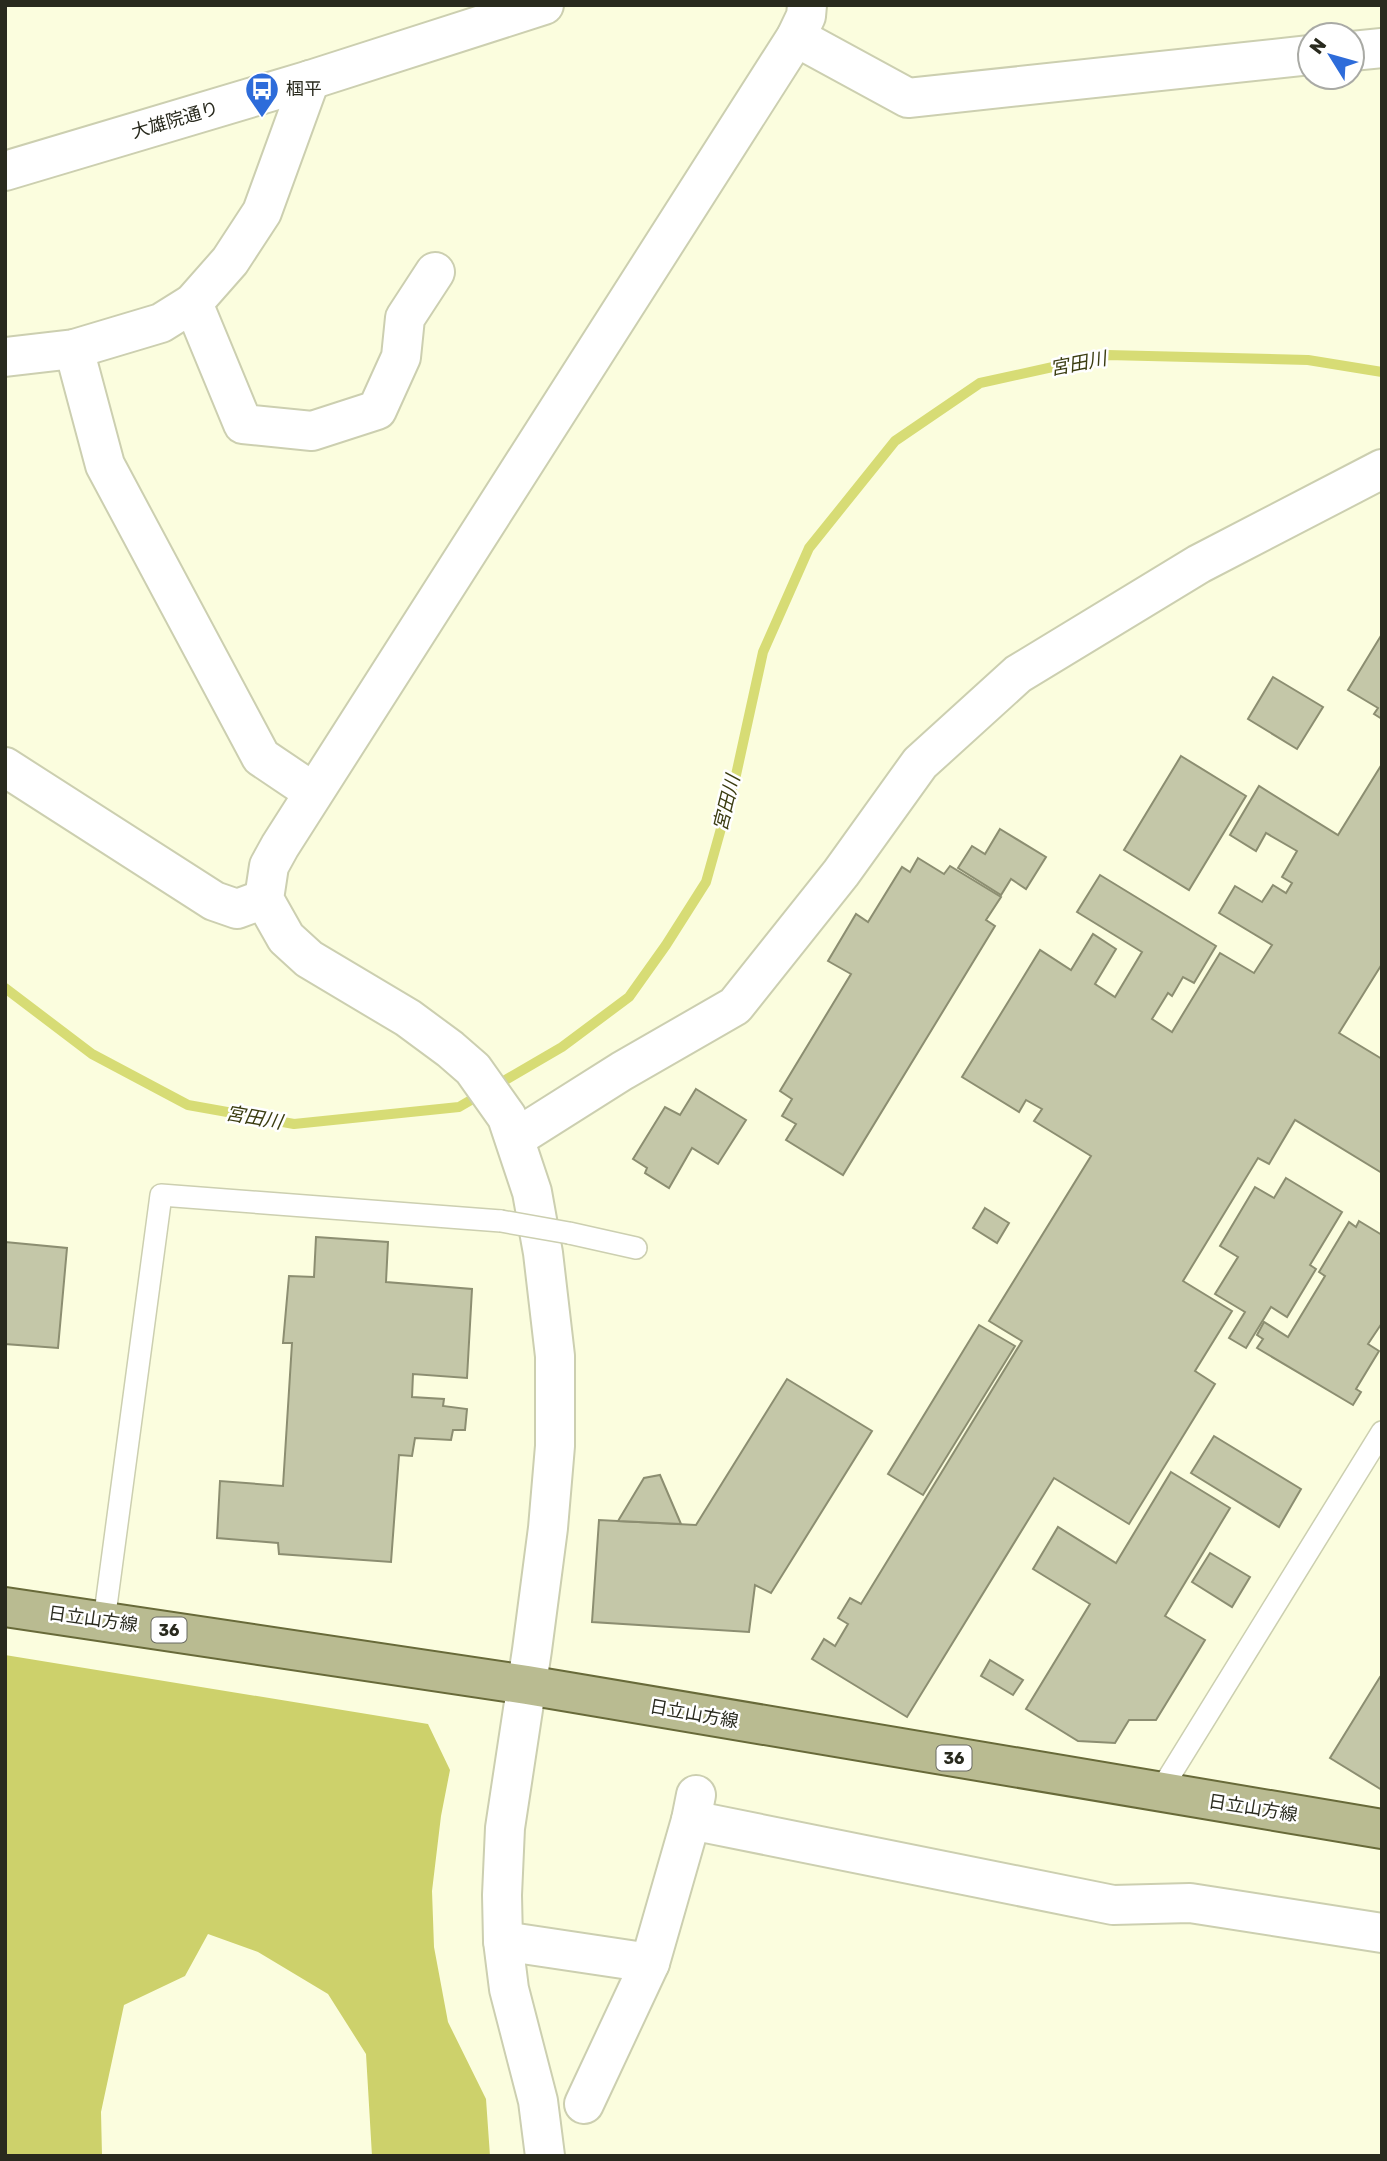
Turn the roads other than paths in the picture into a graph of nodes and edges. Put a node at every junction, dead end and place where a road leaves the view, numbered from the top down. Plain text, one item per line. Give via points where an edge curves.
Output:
1 (544, 5) edge
2 (802, 21) edge
3 (1296, 56) edge
4 (310, 80) junction
5 (5, 171) edge
6 (435, 272) dead end
7 (193, 303) junction
8 (74, 349) junction
9 (5, 357) edge
10 (1382, 469) edge
11 (5, 767) edge
12 (313, 792) junction
13 (264, 899) junction
14 (512, 1127) junction
15 (636, 1248) dead end
16 (1382, 1432) edge
17 (5, 1607) edge
18 (104, 1621) junction
19 (527, 1685) junction
20 (1159, 1793) junction
21 (1382, 1829) edge
22 (1382, 1933) edge
23 (503, 1941) junction
24 (650, 1964) junction
25 (584, 2104) dead end
26 (545, 2156) edge

1 - 4 street, 大雄院通り
2 - 3 street via 908,98
2 - 12 street
4 - 5 street, 大雄院通り
4 - 7 street via 262,212 230,261
6 - 7 street via 405,318 401,357 377,410 312,431 243,424
7 - 8 street via 161,323
8 - 9 street
8 - 12 street via 105,465 261,758
10 - 14 street via 1199,564 1018,674 920,763 841,873 735,1006
11 - 13 street via 214,901 237,909
12 - 13 street via 269,866
13 - 14 street via 286,938 309,959 408,1018 473,1069
14 - 19 street via 534,1205 555,1356 555,1446
15 - 18 lane, bridge via 501,1221 162,1195
16 - 20 lane
17 - 18 main road, 日立山方線 / 36
18 - 19 main road, 日立山方線 / 36
19 - 20 main road, 日立山方線 / 36
19 - 23 street via 505,1828
20 - 21 main road, 日立山方線 / 36
22 - 24 street via 1191,1903 1113,1905 694,1808
23 - 24 street
23 - 26 street via 509,1989 538,2101
24 - 25 street

